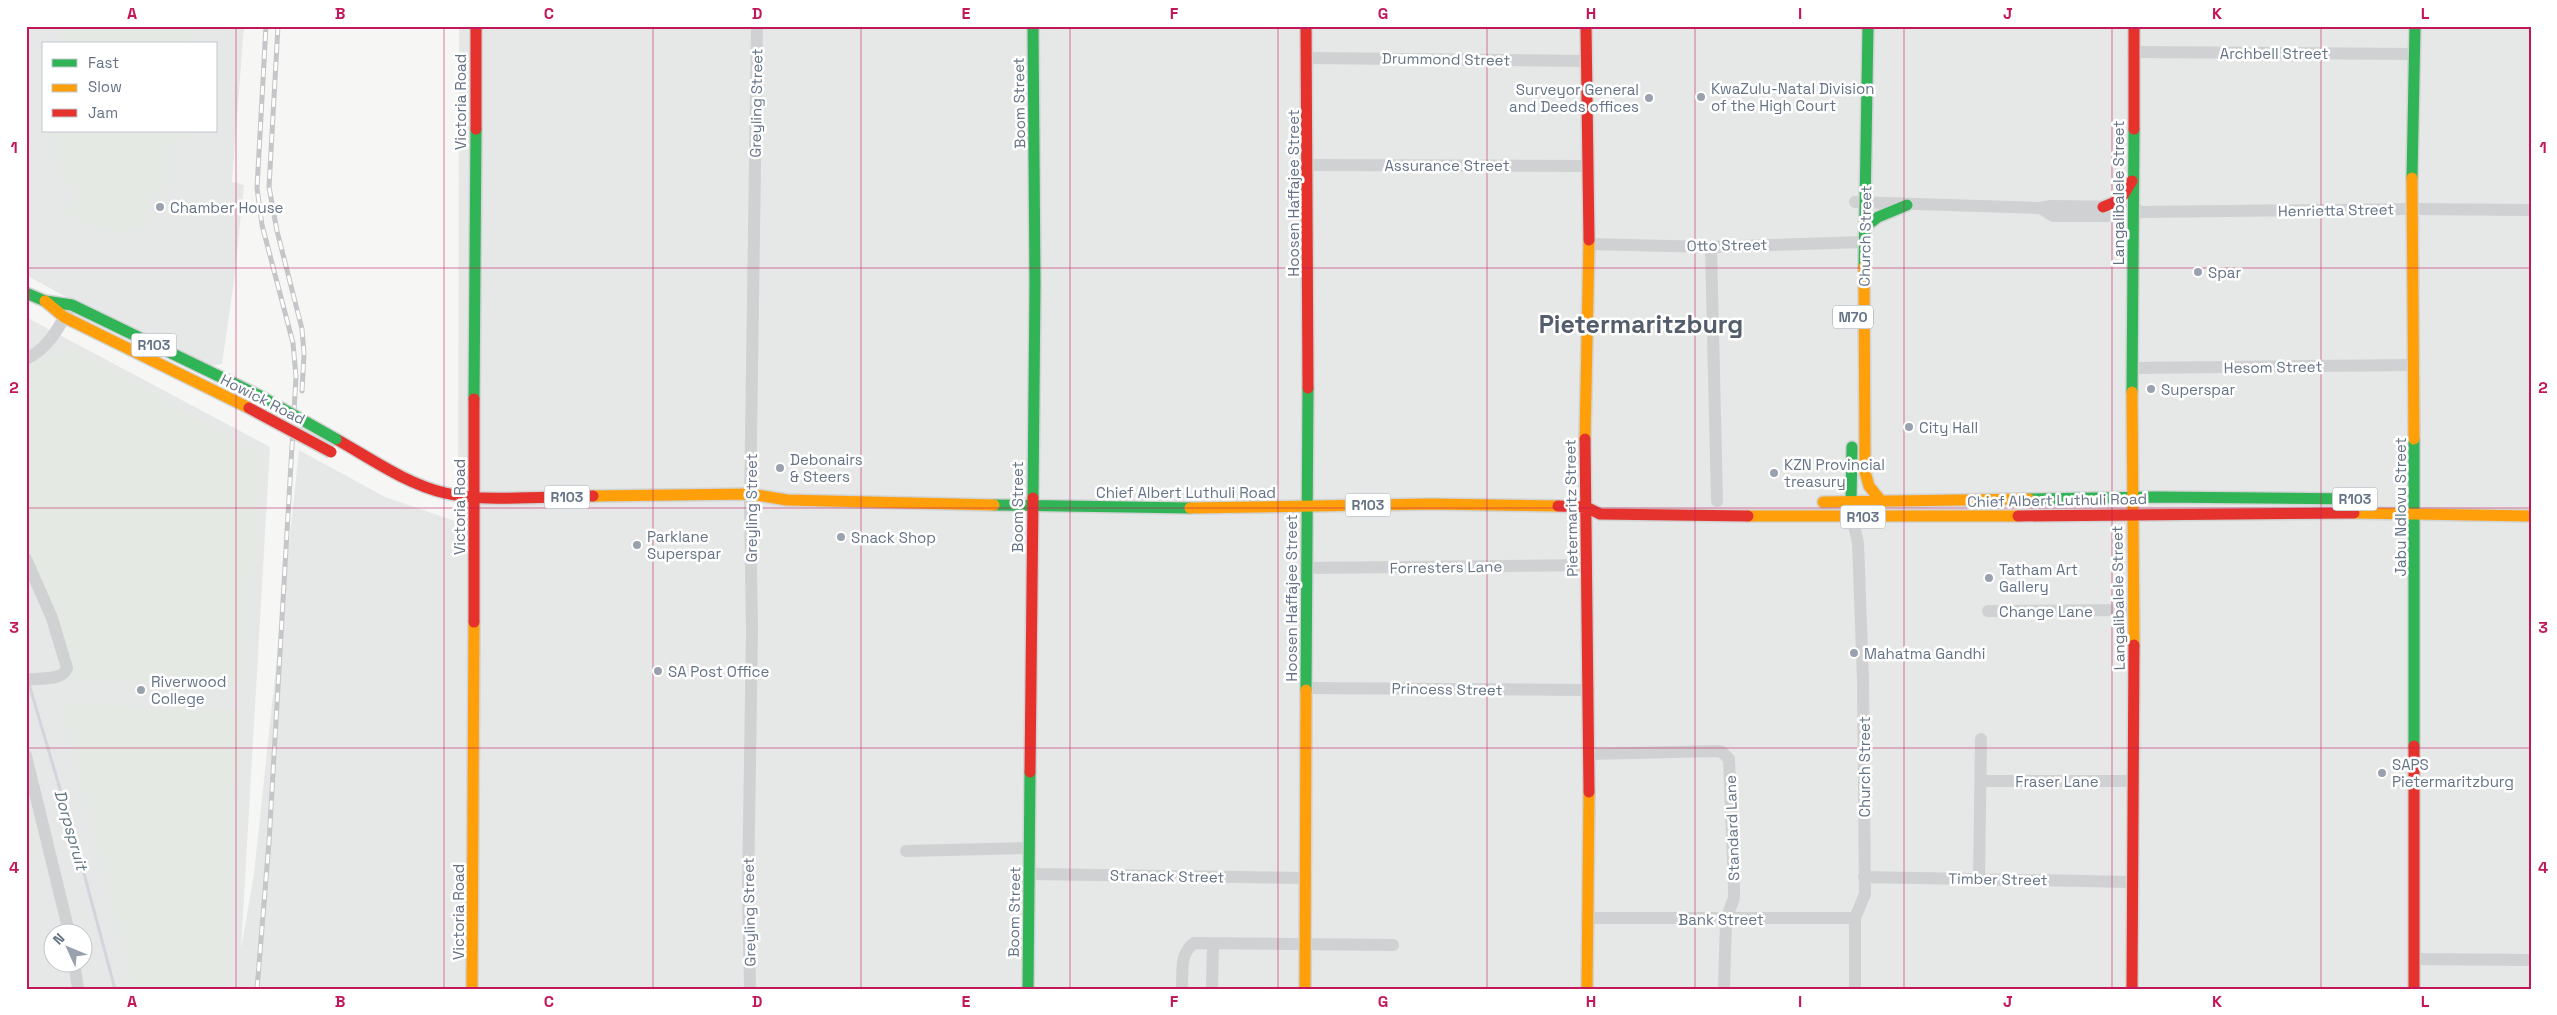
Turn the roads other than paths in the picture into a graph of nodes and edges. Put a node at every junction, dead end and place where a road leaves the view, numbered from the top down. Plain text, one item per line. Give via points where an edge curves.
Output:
1 (476, 26) edge
2 (757, 26) edge
3 (1034, 26) edge
4 (1306, 26) edge
5 (1586, 26) edge
6 (1856, 26) edge
7 (1868, 26) edge
8 (2134, 26) edge
9 (2415, 26) edge
10 (2133, 52) junction
11 (2415, 54) junction
12 (1306, 58) junction
13 (1586, 61) junction
14 (1306, 165) junction
15 (1587, 166) junction
16 (2132, 182) junction
17 (1860, 202) junction
18 (1907, 204) junction
19 (2103, 207) junction
20 (2040, 208) junction
21 (2412, 209) junction
22 (2531, 210) edge
23 (2135, 212) junction
24 (1865, 227) junction
25 (1859, 242) junction
26 (1589, 244) junction
27 (1711, 247) junction
28 (26, 293) edge
29 (45, 301) junction
30 (72, 305) junction
31 (64, 317) junction
32 (26, 359) edge
33 (2413, 365) junction
34 (2133, 368) junction
35 (1852, 372) dead end
36 (1852, 432) dead end
37 (335, 454) dead end
38 (355, 464) dead end
39 (2132, 497) junction
40 (473, 498) junction
41 (2365, 499) dead end
42 (1600, 500) dead end
43 (1717, 501) dead end
44 (1881, 501) junction
45 (747, 502) junction
46 (1813, 502) dead end
47 (1851, 502) junction
48 (1033, 506) junction
49 (1306, 507) junction
50 (1586, 507) junction
51 (555, 509) dead end
52 (473, 510) junction
53 (2414, 512) junction
54 (2132, 514) junction
55 (1868, 516) junction
56 (2531, 516) edge
57 (1852, 517) junction
58 (1858, 542) junction
59 (26, 559) edge
60 (1586, 565) junction
61 (1306, 568) junction
62 (2134, 610) junction
63 (1988, 611) dead end
64 (32, 678) edge
65 (1306, 688) junction
66 (1589, 690) junction
67 (1981, 739) dead end
68 (1589, 754) junction
69 (26, 756) edge
70 (1981, 781) junction
71 (2133, 781) junction
72 (1029, 848) junction
73 (906, 851) dead end
74 (1029, 874) junction
75 (1864, 877) junction
76 (1305, 878) junction
77 (1979, 879) junction
78 (2133, 882) junction
79 (1587, 918) junction
80 (1855, 918) junction
81 (1726, 919) junction
82 (68, 922) edge
83 (1214, 944) junction
84 (1393, 945) dead end
85 (1305, 946) junction
86 (2414, 959) junction
87 (2531, 960) edge
88 (75, 972) edge
89 (78, 989) edge
90 (472, 989) edge
91 (750, 989) edge
92 (1028, 989) edge
93 (1182, 989) edge
94 (1212, 989) edge
95 (1305, 989) edge
96 (1587, 989) edge
97 (1724, 989) edge
98 (1855, 989) edge
99 (2132, 989) edge
100 (2414, 989) edge

1 - 40 main road, Victoria Road
2 - 45 street, Greyling Street
3 - 48 main road, Boom Street
4 - 12 main road, Hoosen Haffajee Street
5 - 13 main road, Pietermaritz Street
6 - 17 main road, Church Street / M70
7 - 17 main road, Church Street / M70
8 - 10 main road, Langalibalele Street
9 - 11 main road, Jabu Ndlovu Street
10 - 11 street, Archbell Street
10 - 16 main road, Langalibalele Street
11 - 21 main road, Jabu Ndlovu Street
12 - 13 street, Drummond Street
12 - 14 main road, Hoosen Haffajee Street
13 - 15 main road, Pietermaritz Street
14 - 15 street, Assurance Street
14 - 49 main road, Hoosen Haffajee Street
15 - 26 main road, Pietermaritz Street
16 - 19 main road via 2120,200
16 - 23 main road, Langalibalele Street
17 - 18 street, Henrietta Street
17 - 24 main road, Church Street / M70
17 - 25 main road, Church Street / M70
18 - 20 street, Henrietta Street
18 - 24 main road via 1878,217
19 - 20 street, Henrietta Street
19 - 23 street, Henrietta Street
20 - 23 street, Henrietta Street via 2053,216
21 - 22 street, Henrietta Street
21 - 23 street, Henrietta Street
21 - 33 main road, Jabu Ndlovu Street
23 - 34 main road, Langalibalele Street
24 - 25 main road, Church Street / M70
25 - 27 street, Otto Street
25 - 35 main road, Church Street / M70
25 - 44 main road, Church Street / M70 via 1865,472 1869,486
26 - 27 street, Otto Street
26 - 50 main road, Pietermaritz Street
27 - 43 street
28 - 29 main road, Howick Road / R103
29 - 30 main road, Howick Road / R103
29 - 31 main road, Howick Road / R103
30 - 31 street
30 - 40 main road, Howick Road / R103, bridge via 260,396 418,484
31 - 32 street via 54,337
31 - 37 main road, Howick Road / R103, bridge
33 - 34 street, Hesom Street
33 - 53 main road, Jabu Ndlovu Street
34 - 39 main road, Langalibalele Street
36 - 47 main road
38 - 52 main road, R103 via 413,495
39 - 41 main road, Chief Albert Luthuli Road / R103
39 - 44 main road, Chief Albert Luthuli Road / R103
39 - 54 main road, Langalibalele Street
40 - 45 main road, Chief Albert Luthuli Road / R103
40 - 52 main road, Victoria Road
42 - 50 main road, Chief Albert Luthuli Road / R103
44 - 47 main road, Chief Albert Luthuli Road / R103
45 - 48 main road, Chief Albert Luthuli Road / R103 via 787,500
45 - 91 street, Greyling Street via 752,630 748,892
46 - 47 main road, Chief Albert Luthuli Road / R103
48 - 49 main road, Chief Albert Luthuli Road / R103
48 - 72 main road, Boom Street
49 - 50 main road, Chief Albert Luthuli Road / R103 via 1431,504
49 - 61 main road, Hoosen Haffajee Street
50 - 57 main road, Chief Albert Luthuli Road / R103 via 1600,514
50 - 60 main road, Pietermaritz Street
51 - 52 main road, R103
52 - 90 main road, Victoria Road
53 - 54 main road, Chief Albert Luthuli Road / R103
53 - 56 main road, Chief Albert Luthuli Road / R103
53 - 86 main road, Jabu Ndlovu Street
54 - 55 main road, Chief Albert Luthuli Road / R103
54 - 62 main road, Langalibalele Street
55 - 57 main road, Chief Albert Luthuli Road / R103
55 - 58 street, Church Street
57 - 58 street, Church Street
58 - 75 street, Church Street via 1863,680
59 - 64 street via 52,618 67,668 57,677
60 - 61 street, Forresters Lane
60 - 66 main road, Pietermaritz Street
61 - 65 main road, Hoosen Haffajee Street
62 - 63 street, Change Lane
62 - 71 main road, Langalibalele Street
65 - 66 street, Princess Street
65 - 76 main road, Hoosen Haffajee Street
66 - 68 main road, Pietermaritz Street
67 - 70 street
68 - 79 main road, Pietermaritz Street
68 - 81 street, Standard Lane via 1717,751 1727,755 1730,764 1734,898
69 - 82 street
70 - 71 street, Fraser Lane
70 - 77 street
71 - 78 main road, Langalibalele Street
72 - 73 street
72 - 74 main road, Boom Street
74 - 76 street, Stranack Street
74 - 92 main road, Boom Street
75 - 77 street, Timber Street
75 - 80 street, Church Street via 1865,894
76 - 85 main road, Hoosen Haffajee Street
77 - 78 street, Timber Street
78 - 99 main road, Langalibalele Street
79 - 81 street, Bank Street
79 - 96 main road, Pietermaritz Street
80 - 81 street, Bank Street
80 - 98 street, Church Street
81 - 97 street
83 - 85 street
83 - 93 street via 1194,943 1187,948 1183,955
83 - 94 street
84 - 85 street
85 - 95 main road, Hoosen Haffajee Street
86 - 87 street
86 - 100 main road, Jabu Ndlovu Street
88 - 89 street

